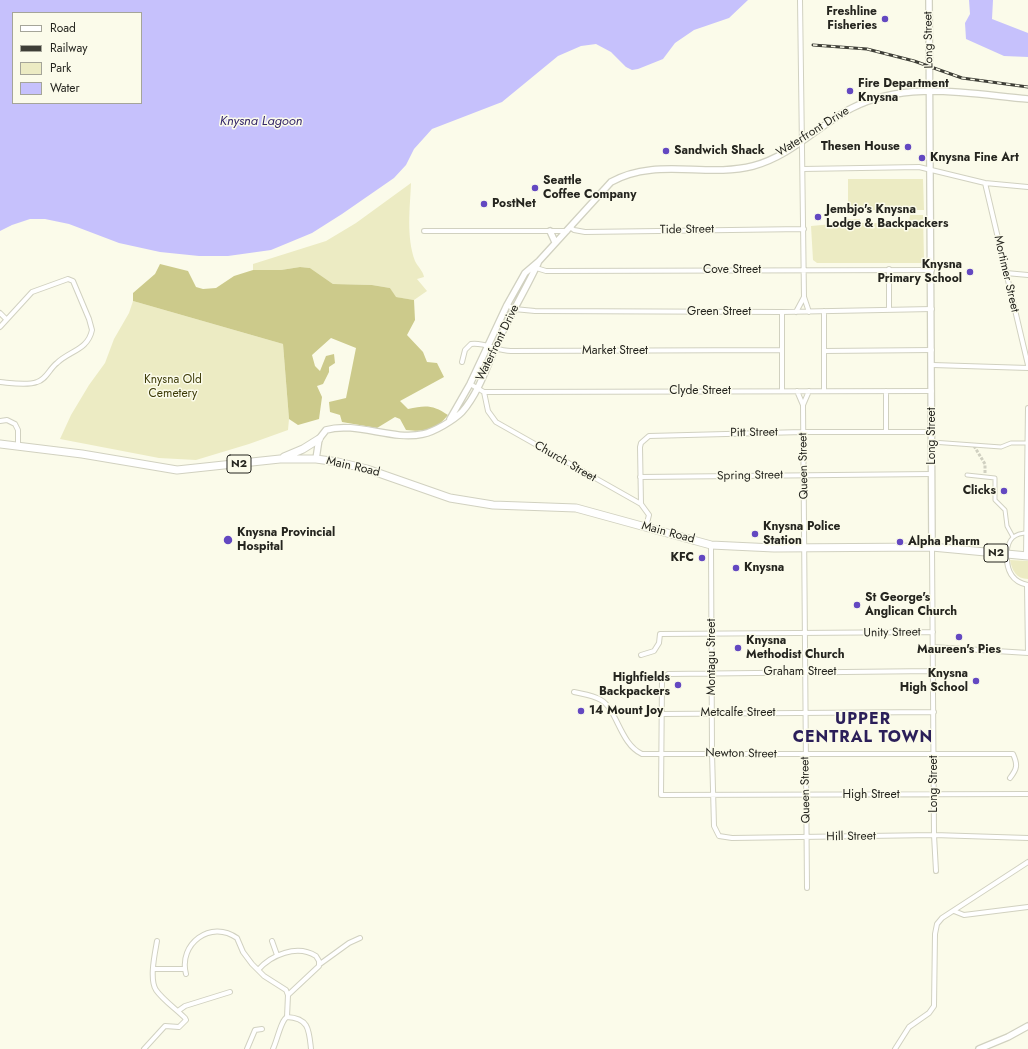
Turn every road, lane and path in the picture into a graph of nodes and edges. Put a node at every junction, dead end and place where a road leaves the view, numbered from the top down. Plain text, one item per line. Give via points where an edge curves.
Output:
1 (800, 0) edge
2 (929, 0) edge
3 (930, 91) junction
4 (1028, 99) edge
5 (802, 142) junction
6 (803, 169) junction
7 (931, 170) junction
8 (985, 183) junction
9 (1028, 187) edge
10 (569, 229) junction
11 (804, 229) junction
12 (424, 231) dead end
13 (550, 231) junction
14 (555, 242) junction
15 (534, 268) junction
16 (889, 269) junction
17 (804, 270) junction
18 (932, 270) junction
19 (1006, 273) junction
20 (1028, 275) edge
21 (804, 297) junction
22 (507, 305) junction
23 (514, 309) junction
24 (932, 309) junction
25 (889, 310) junction
26 (824, 311) junction
27 (782, 312) junction
28 (796, 312) junction
29 (809, 312) junction
30 (0, 313) edge
31 (6, 319) junction
32 (0, 327) edge
33 (488, 346) junction
34 (495, 349) junction
35 (782, 350) junction
36 (932, 350) junction
37 (824, 351) junction
38 (462, 362) dead end
39 (933, 365) junction
40 (1028, 366) edge
41 (0, 382) edge
42 (470, 384) junction
43 (476, 389) junction
44 (782, 391) junction
45 (797, 391) junction
46 (809, 391) junction
47 (824, 391) junction
48 (886, 391) junction
49 (932, 391) junction
50 (484, 392) junction
51 (803, 405) junction
52 (1028, 408) edge
53 (450, 419) junction
54 (0, 421) edge
55 (803, 432) junction
56 (886, 432) junction
57 (932, 432) junction
58 (318, 439) junction
59 (932, 442) junction
60 (1027, 443) edge
61 (0, 444) edge
62 (970, 444) junction
63 (18, 446) junction
64 (974, 446) tunnel mouth
65 (1028, 451) edge
66 (280, 459) junction
67 (316, 459) junction
68 (932, 474) junction
69 (804, 475) junction
70 (967, 475) dead end
71 (640, 477) junction
72 (641, 504) junction
73 (646, 527) junction
74 (1027, 533) edge
75 (1013, 537) junction
76 (712, 545) junction
77 (932, 547) junction
78 (805, 548) junction
79 (1007, 554) junction
80 (1027, 556) edge
81 (1028, 585) edge
82 (932, 632) junction
83 (713, 633) junction
84 (806, 634) junction
85 (933, 647) junction
86 (1028, 653) edge
87 (641, 655) dead end
88 (932, 671) junction
89 (712, 672) junction
90 (806, 672) junction
91 (574, 692) dead end
92 (805, 712) junction
93 (934, 712) junction
94 (712, 713) junction
95 (662, 714) junction
96 (712, 753) junction
97 (662, 754) junction
98 (934, 754) junction
99 (806, 755) junction
100 (1010, 778) dead end
101 (713, 794) junction
102 (806, 794) junction
103 (934, 794) junction
104 (1028, 794) edge
105 (934, 835) junction
106 (807, 837) junction
107 (1028, 838) edge
108 (1028, 862) edge
109 (936, 871) dead end
110 (807, 888) dead end
111 (1028, 907) edge
112 (954, 911) junction
113 (360, 938) dead end
114 (157, 941) dead end
115 (272, 941) dead end
116 (277, 955) junction
117 (320, 964) junction
118 (153, 969) junction
119 (185, 969) junction
120 (258, 970) junction
121 (186, 974) dead end
122 (230, 992) dead end
123 (288, 995) junction
124 (178, 1011) junction
125 (287, 1017) junction
126 (1028, 1026) edge
127 (262, 1029) dead end
128 (144, 1049) edge
129 (247, 1049) edge
130 (273, 1049) edge
131 (311, 1049) edge
132 (895, 1049) edge
133 (979, 1049) edge

1 - 5 street
2 - 3 street, Long Street
3 - 4 street, Waterfront Drive
3 - 5 street, Waterfront Drive via 900,92 877,97 852,108
3 - 7 street, Long Street
5 - 6 street
5 - 10 street, Waterfront Drive via 754,166 633,172 611,182
6 - 7 street
6 - 11 street
7 - 8 street
7 - 18 street, Long Street
8 - 9 street
8 - 19 street, Mortimer Street
10 - 11 street, Tide Street via 585,232
10 - 13 street, Tide Street
10 - 14 street, Waterfront Drive
11 - 17 street
12 - 13 street, Tide Street
13 - 14 street
14 - 15 street, Waterfront Drive
15 - 17 street, Cove Street via 546,271
15 - 22 street, Waterfront Drive via 525,273
15 - 23 street, Waterfront Drive
16 - 17 street, Cove Street
16 - 18 street, Cove Street
16 - 25 street
17 - 21 street
18 - 24 street, Long Street
19 - 20 street
19 - 40 street, Mortimer Street
21 - 28 street
21 - 29 street
22 - 23 street, Green Street
22 - 33 street, Waterfront Drive
23 - 27 street, Green Street
23 - 34 street, Waterfront Drive
24 - 25 street, Green Street
24 - 36 street, Long Street
25 - 26 street, Green Street
26 - 29 street, Green Street
26 - 37 street
27 - 28 street, Green Street
27 - 35 street
28 - 29 street, Green Street
30 - 31 street
31 - 32 street
31 - 41 street via 32,292 68,278 73,281 92,330 87,343 56,363 41,381 29,384
33 - 34 street, Market Street
33 - 38 street, Market Street via 471,344 465,350
33 - 42 street, Waterfront Drive
34 - 35 street, Market Street
34 - 43 street, Waterfront Drive
35 - 44 street
36 - 37 street
36 - 39 street, Long Street
37 - 47 street
39 - 40 street
39 - 49 street, Long Street
42 - 43 street, Clyde Street
42 - 53 street, Waterfront Drive
43 - 50 street, Clyde Street
43 - 53 street, Waterfront Drive via 463,410
44 - 45 street, Clyde Street
44 - 50 street, Clyde Street
45 - 46 street, Clyde Street
45 - 51 street, Queen Street
46 - 47 street, Clyde Street
46 - 51 street, Queen Street
47 - 48 street, Clyde Street
48 - 49 street, Clyde Street
48 - 56 street
49 - 57 street, Long Street
50 - 72 street, Church Street via 488,411 496,422
51 - 55 street, Queen Street
52 - 60 street
53 - 58 street, Waterfront Drive via 437,429 423,434 332,429 326,430
54 - 63 street via 7,420 15,424 18,430
55 - 56 street, Pitt Street
55 - 69 street, Queen Street
55 - 71 street, Pitt Street via 649,436 641,442
56 - 57 street, Pitt Street
57 - 59 street, Long Street
58 - 66 highway via 304,449
58 - 67 street
59 - 62 street
59 - 68 street, Long Street
60 - 62 street via 1011,443 1001,447
60 - 65 street
61 - 63 highway, N2
62 - 64 street
63 - 66 highway, N2 via 176,470
65 - 74 street
66 - 67 highway, N2
67 - 73 highway, Main Road / N2 via 367,469 450,498 494,505 576,508
68 - 69 street, Spring Street
68 - 77 street, Long Street
69 - 71 street, Spring Street
69 - 78 street, Queen Street
70 - 75 street via 995,478 995,500 1005,510 1007,526
71 - 72 street, Pitt Street
72 - 73 street via 649,515
73 - 76 highway, Main Road / N2
74 - 75 street
74 - 80 street
75 - 79 street via 1007,546
76 - 78 highway, Main Road / N2
76 - 83 street, Montagu Street
77 - 78 highway, Main Road / N2
77 - 79 highway, Main Road / N2
77 - 82 street, Long Street
78 - 84 street, Queen Street
79 - 80 highway, Main Road / N2
79 - 81 street via 1007,565 1012,576 1016,581
81 - 86 street
82 - 84 street, Unity Street
82 - 85 street, Long Street
83 - 84 street, Unity Street
83 - 87 street, Unity Street via 660,634 659,643 654,651
83 - 89 street, Montagu Street
84 - 90 street, Queen Street
85 - 86 street
85 - 88 street, Long Street
88 - 90 street, Graham Street
88 - 93 street, Long Street
89 - 90 street, Graham Street
89 - 94 street, Montagu Street
89 - 95 street, Graham Street via 668,674 662,679
90 - 92 street, Queen Street
91 - 97 street, Newton Street via 605,703 633,750 642,754
92 - 93 street, Metcalfe Street
92 - 94 street, Metcalfe Street
92 - 99 street, Queen Street
93 - 98 street, Long Street
94 - 95 street, Metcalfe Street
94 - 96 street, Montagu Street
95 - 97 street
96 - 97 street, Newton Street
96 - 99 street, Newton Street
96 - 101 street, Montagu Street
97 - 101 street, High Street via 661,795
98 - 99 street, Newton Street
98 - 100 street, Newton Street via 1013,754 1016,767
98 - 103 street, Long Street
99 - 102 street, Queen Street
101 - 102 street, High Street
101 - 106 street, Hill Street via 714,826 719,836
102 - 103 street, High Street
102 - 106 street, Queen Street
103 - 104 street, High Street
103 - 105 street, Long Street
105 - 106 street, Hill Street
105 - 107 street, Hill Street
105 - 109 street, Long Street
106 - 110 street, Queen Street
108 - 112 street
111 - 112 street via 964,915
112 - 132 street via 939,921 936,929 932,1010 909,1028
113 - 117 street
114 - 118 street
115 - 116 street
116 - 117 street via 308,953 316,956
116 - 120 street
117 - 123 street
118 - 119 street
118 - 124 street via 156,990
119 - 120 street via 184,959 194,941 203,934 219,931 237,938 247,959
119 - 121 street
120 - 123 street via 284,986
122 - 124 street via 185,1006
123 - 125 street
124 - 128 street via 186,1020 178,1027 165,1026
125 - 130 street via 282,1021
125 - 131 street via 305,1022
126 - 133 street
127 - 129 street via 255,1030

